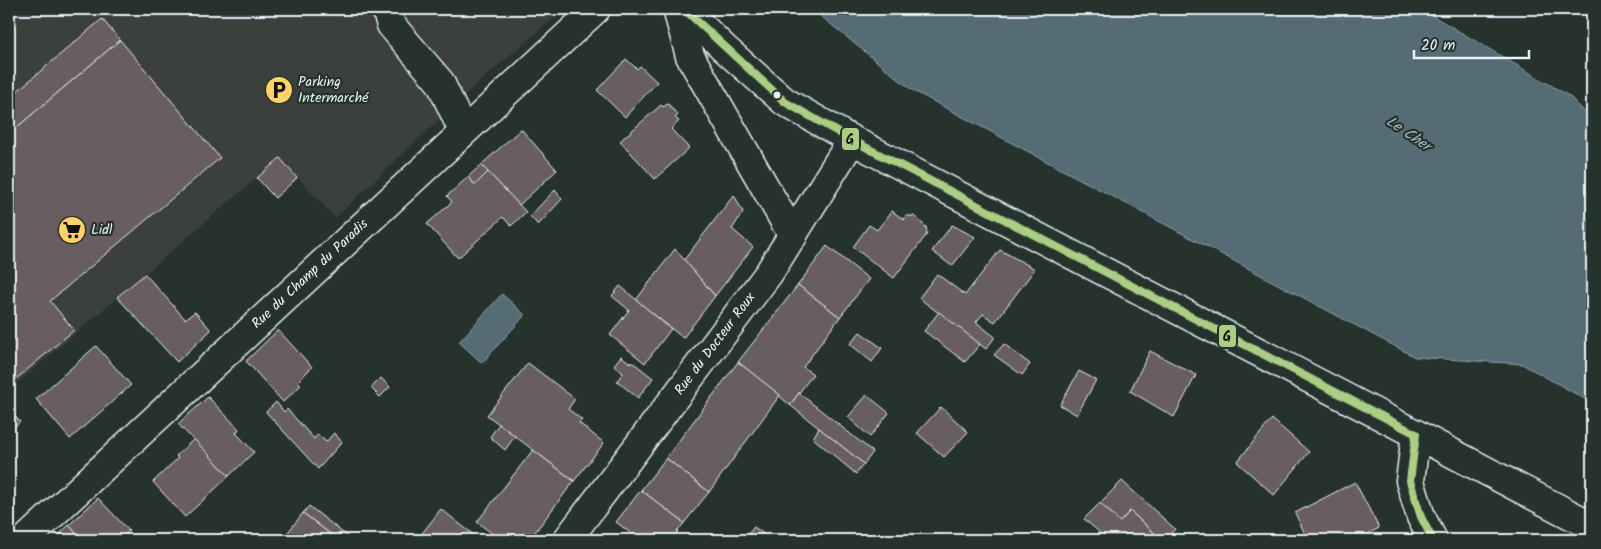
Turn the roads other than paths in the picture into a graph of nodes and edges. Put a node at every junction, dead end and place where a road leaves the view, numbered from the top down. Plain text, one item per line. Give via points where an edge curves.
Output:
1 (386, 9) edge
2 (596, 9) edge
3 (677, 9) edge
4 (684, 9) edge
5 (463, 131) junction
6 (852, 140) junction
7 (792, 236) junction
8 (1416, 434) junction
9 (1592, 526) edge
10 (24, 540) edge
11 (567, 540) edge
12 (1433, 540) edge

1 - 5 street via 391,25 440,82
2 - 5 street, Rue du Champ du Paradis
3 - 7 street via 690,56
4 - 6 street via 785,102
5 - 10 street, Rue du Champ du Paradis
6 - 7 street, Rue du Docteur Roux
6 - 8 street
7 - 11 street, Rue du Docteur Roux via 769,273
8 - 9 street
8 - 12 street via 1410,481 1421,517

